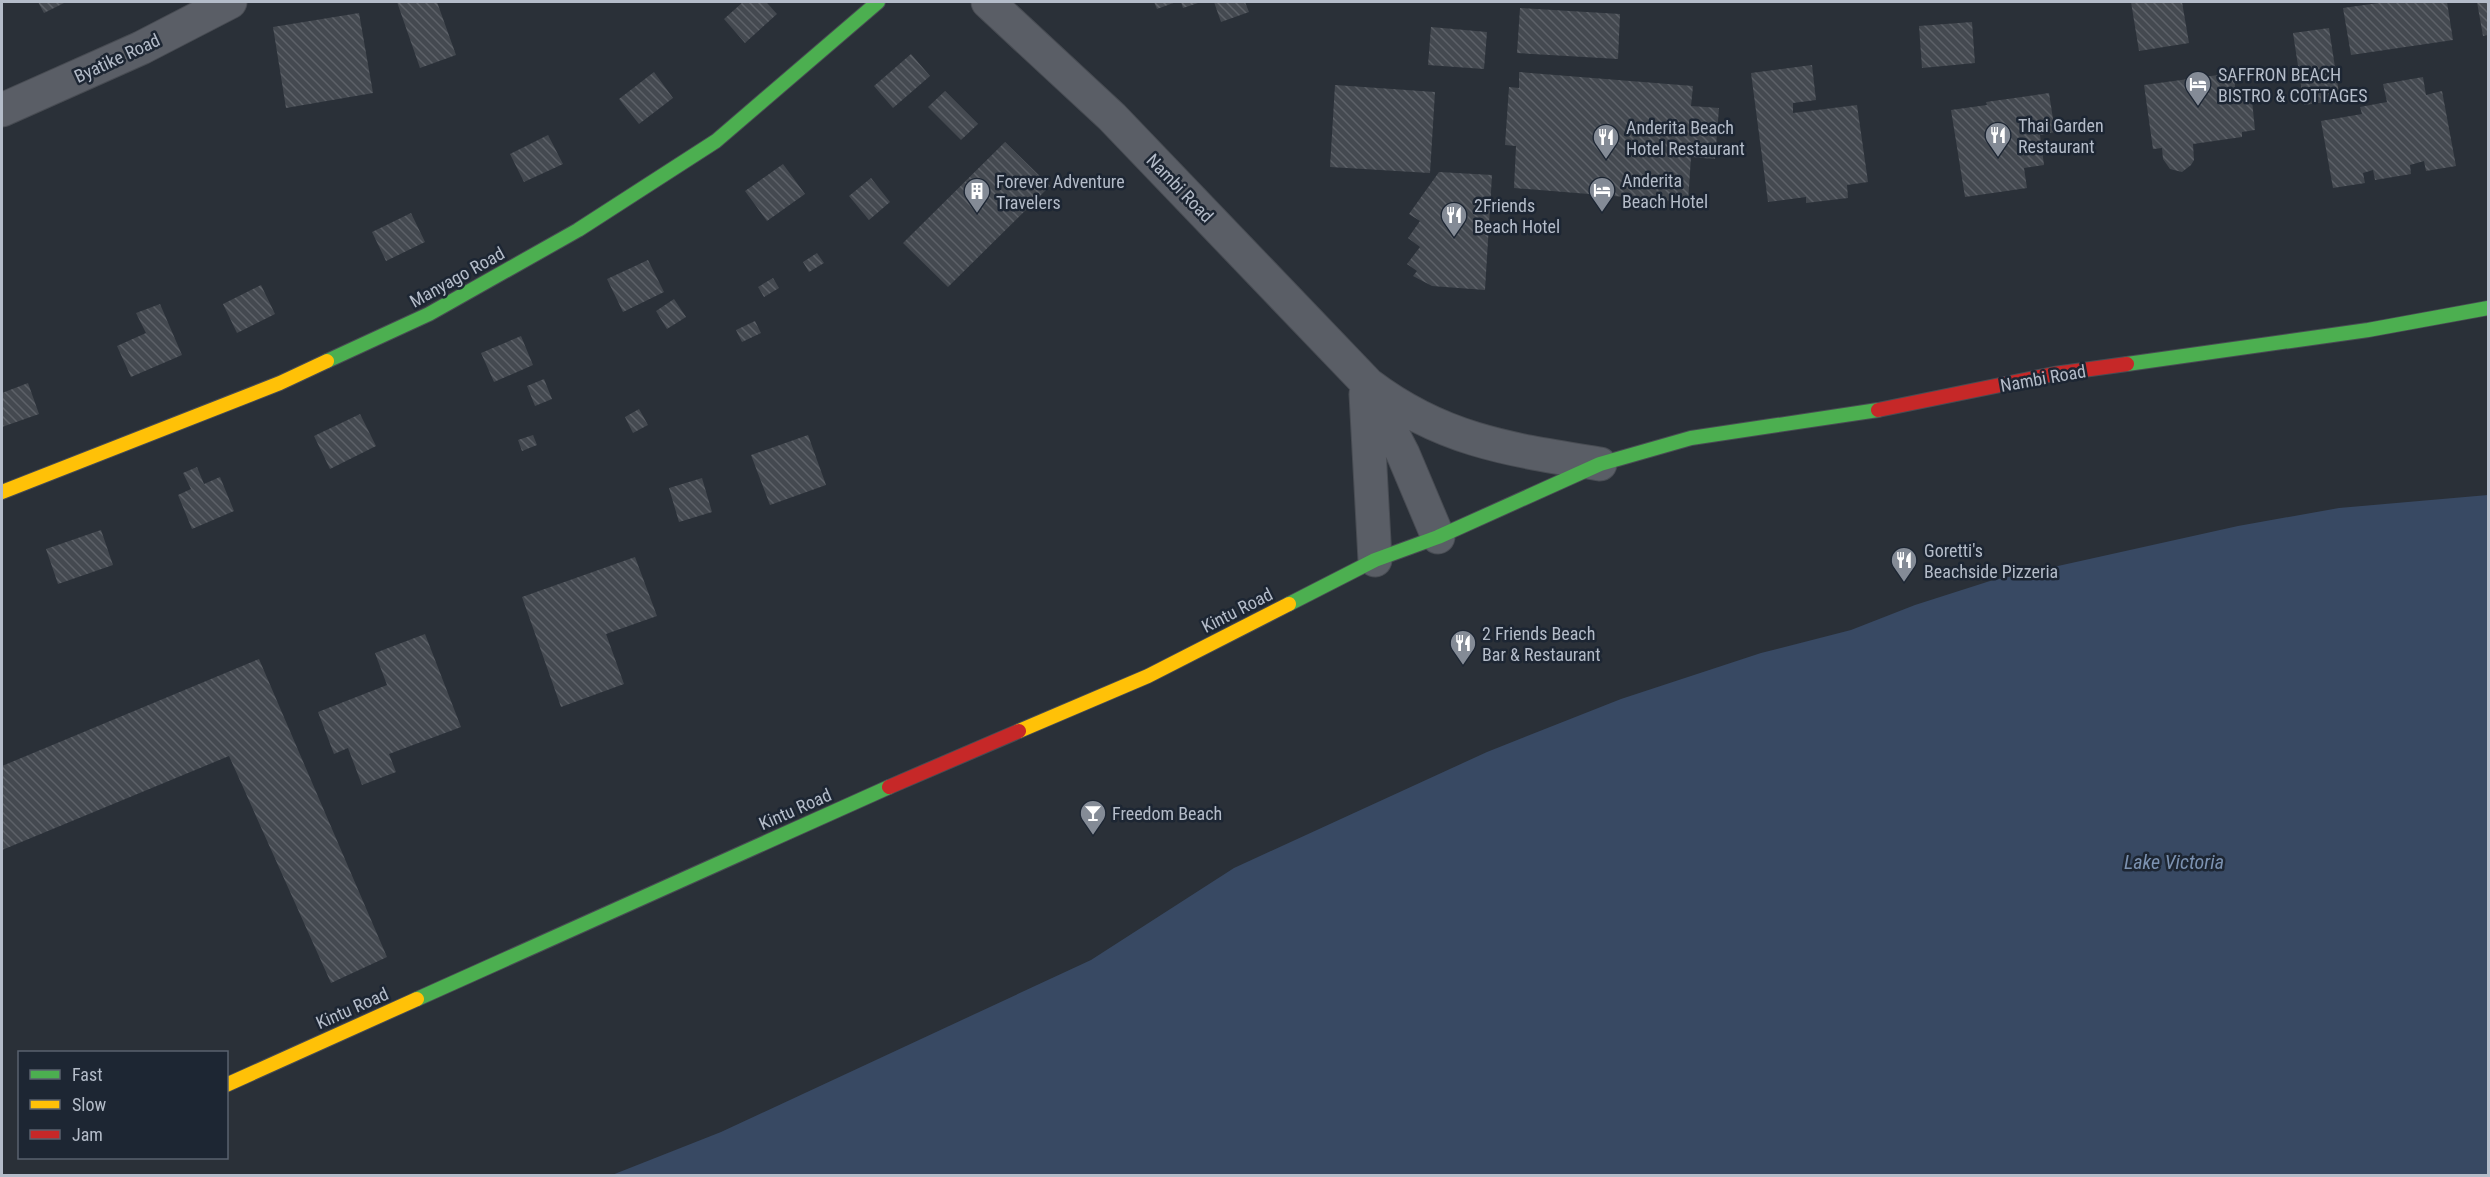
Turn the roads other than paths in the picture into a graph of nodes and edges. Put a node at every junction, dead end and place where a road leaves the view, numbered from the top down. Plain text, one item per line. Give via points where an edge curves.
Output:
1 (230, 2) edge
2 (878, 2) edge
3 (988, 2) edge
4 (2, 110) edge
5 (2488, 308) edge
6 (1366, 382) junction
7 (1600, 464) junction
8 (2, 492) edge
9 (1438, 537) junction
10 (1375, 560) junction
11 (228, 1084) edge

1 - 4 street, Byatike Road via 141,48
2 - 8 street, Manyago Road via 716,141 578,230 439,309 280,383
3 - 6 street, Nambi Road via 1112,117
5 - 7 street, Nambi Road via 2368,330 2054,374 1844,417 1691,438
6 - 7 street, Nambi Road via 1397,406 1450,432 1510,450
6 - 9 street, Nambi Road via 1403,454
6 - 10 street
7 - 9 street, Nambi Road
9 - 10 street, Nambi Road
10 - 11 street, Kintu Road via 1148,676 934,766

